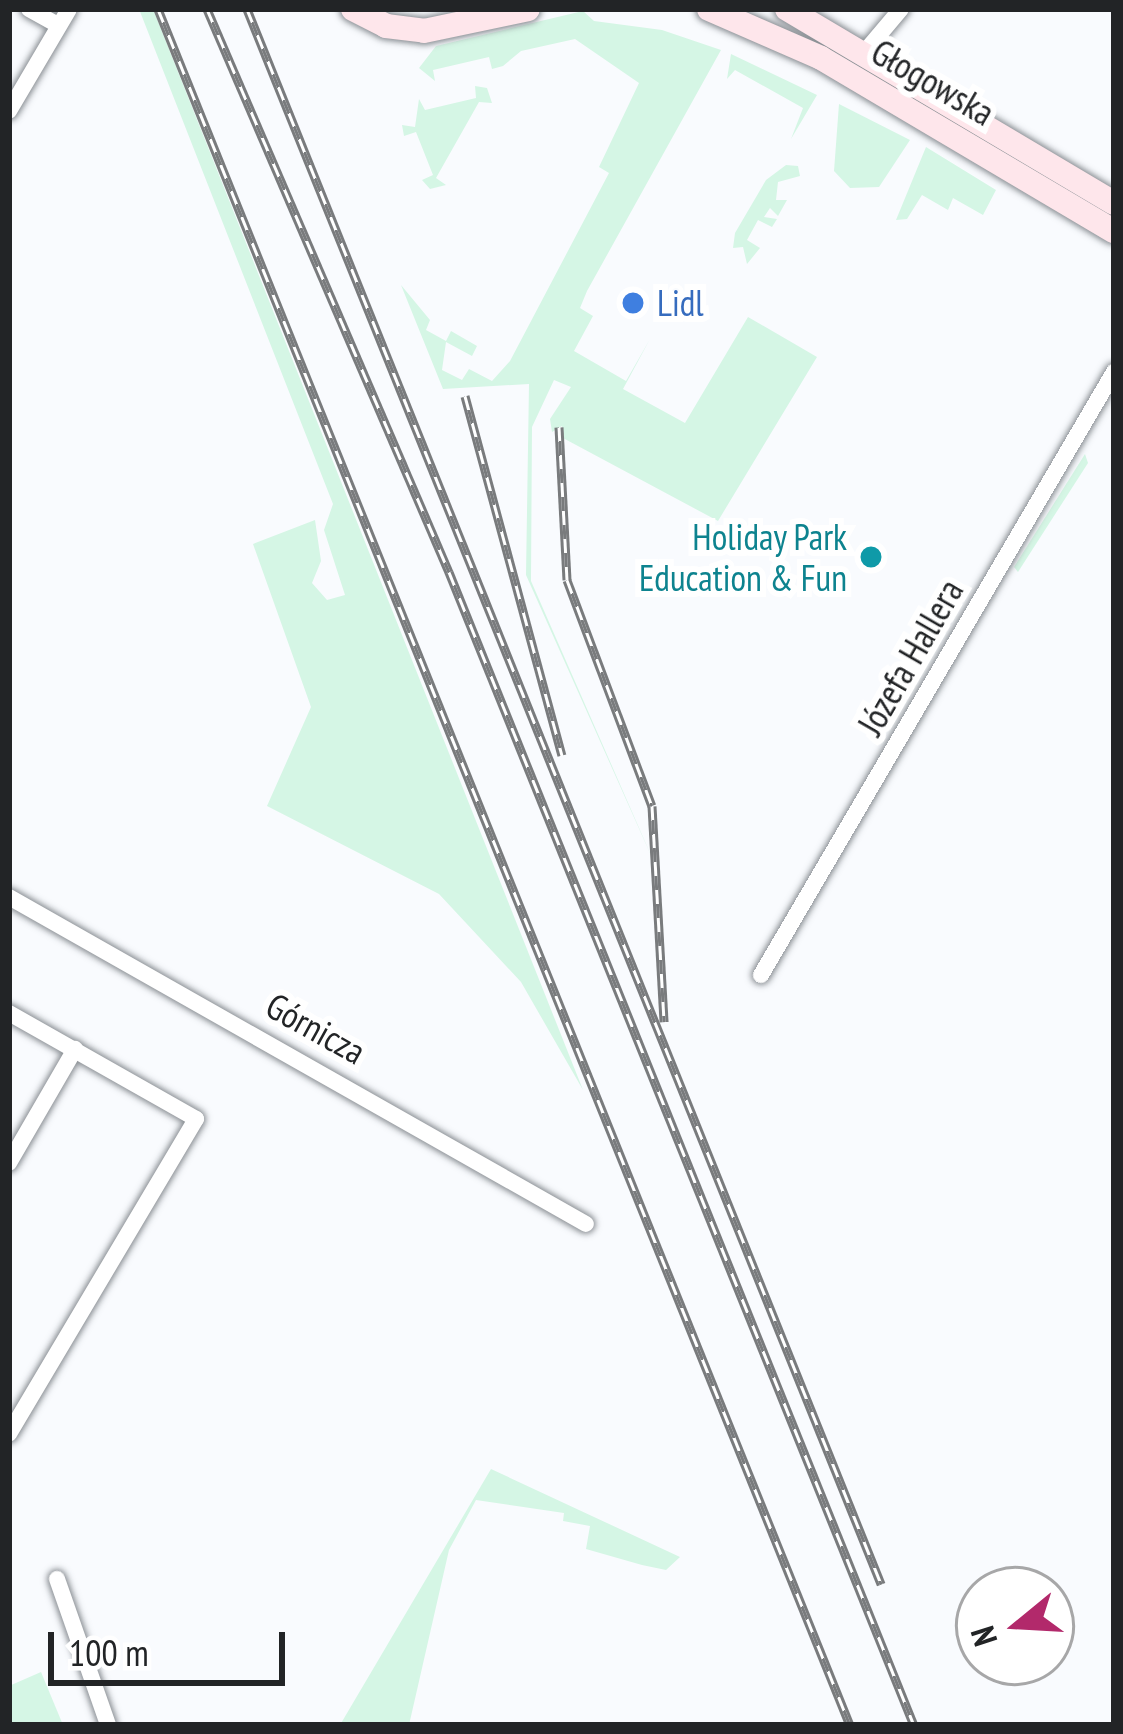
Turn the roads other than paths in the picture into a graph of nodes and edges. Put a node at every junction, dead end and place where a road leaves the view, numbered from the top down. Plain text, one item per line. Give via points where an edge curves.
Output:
1 (28, 9) edge
2 (69, 9) edge
3 (353, 9) edge
4 (478, 9) edge
5 (528, 9) edge
6 (787, 9) edge
7 (901, 9) edge
8 (710, 10) edge
9 (58, 26) junction
10 (455, 28) junction
11 (863, 54) junction
12 (9, 111) edge
13 (1114, 203) edge
14 (1114, 231) edge
15 (1114, 372) edge
16 (9, 897) edge
17 (761, 975) dead end
18 (9, 1013) edge
19 (75, 1049) junction
20 (9, 1163) edge
21 (586, 1224) dead end
22 (9, 1434) edge
23 (57, 1579) dead end
24 (108, 1725) edge

1 - 9 street
2 - 9 street
3 - 10 main road via 402,29
4 - 10 main road
5 - 10 main road
6 - 11 main road, Głogowska
7 - 11 street
8 - 14 main road, Głogowska via 821,58
9 - 12 street
11 - 13 main road, Głogowska
15 - 17 street, Józefa Hallera
16 - 21 street, Górnicza
18 - 19 street
19 - 20 street
19 - 22 street via 196,1119
23 - 24 street

